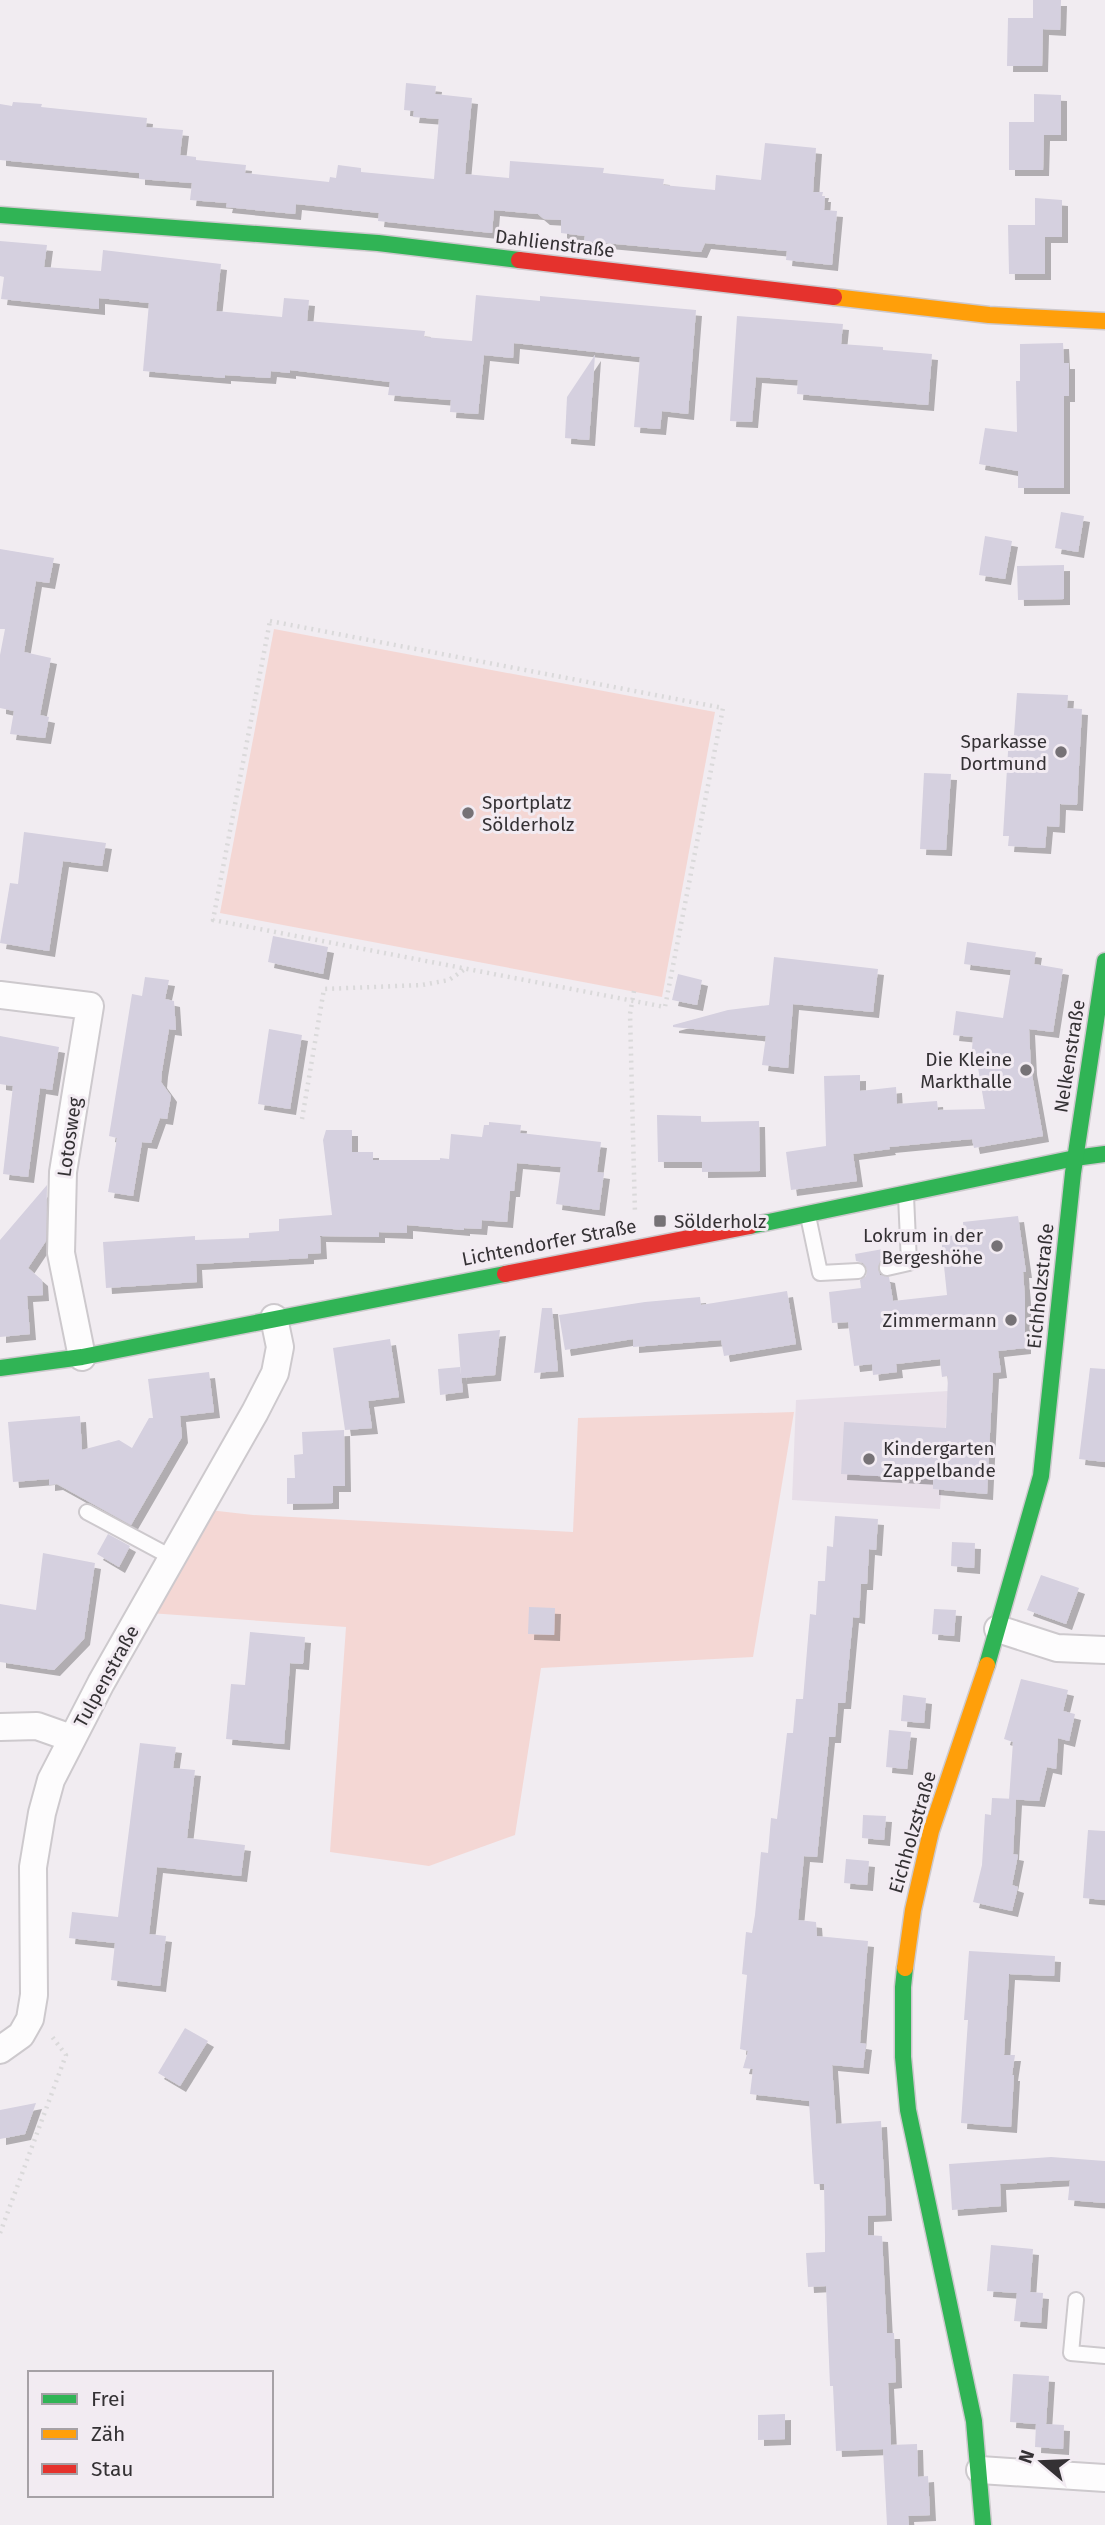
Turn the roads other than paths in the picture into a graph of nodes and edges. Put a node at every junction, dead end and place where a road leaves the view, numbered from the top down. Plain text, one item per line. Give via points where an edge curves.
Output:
1 (0, 215) edge
2 (1105, 321) edge
3 (1105, 961) edge
4 (0, 995) edge
5 (1105, 1154) edge
6 (1075, 1158) junction
7 (905, 1194) junction
8 (807, 1215) junction
9 (887, 1268) dead end
10 (858, 1271) dead end
11 (274, 1318) junction
12 (82, 1357) junction
13 (0, 1368) edge
14 (87, 1512) dead end
15 (171, 1558) junction
16 (998, 1629) junction
17 (1105, 1650) edge
18 (0, 1727) edge
19 (71, 1738) junction
20 (0, 2050) edge
21 (1076, 2300) dead end
22 (1105, 2356) edge
23 (980, 2470) junction
24 (1105, 2478) edge
25 (983, 2525) edge

1 - 2 street, Dahlienstraße via 378,243 989,315
3 - 6 street, Nelkenstraße
4 - 12 street, Lotosweg via 90,1006 62,1185 61,1253
5 - 6 street, Lichtendorfer Straße
6 - 7 street, Lichtendorfer Straße
6 - 16 street, Eichholzstraße via 1041,1476
7 - 8 street, Lichtendorfer Straße
7 - 9 lane via 909,1263
8 - 10 lane via 820,1273
8 - 11 street, Lichtendorfer Straße
11 - 12 street, Lichtendorfer Straße
11 - 15 street, Tulpenstraße via 280,1347 275,1373
12 - 13 street, Lichtendorfer Straße
14 - 15 lane
15 - 19 street, Tulpenstraße
16 - 17 street via 1057,1648
16 - 23 street, Eichholzstraße via 931,1830 913,1910 903,1987 908,2110 974,2421
18 - 19 street via 37,1726
19 - 20 street, Tulpenstraße via 51,1780 33,1867 34,1995 30,2019 20,2035
21 - 22 lane via 1071,2353
23 - 24 street
23 - 25 street, Eichholzstraße

